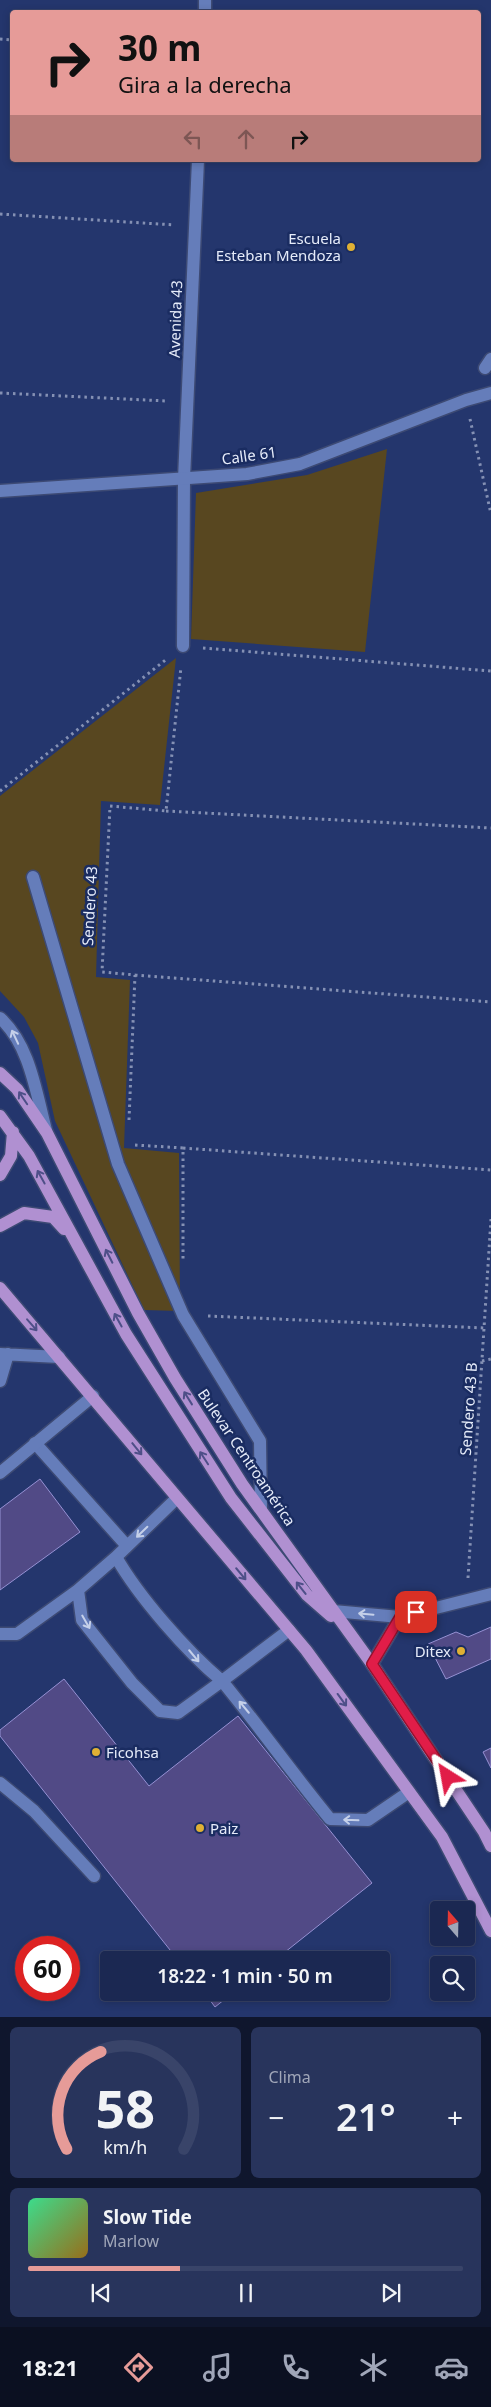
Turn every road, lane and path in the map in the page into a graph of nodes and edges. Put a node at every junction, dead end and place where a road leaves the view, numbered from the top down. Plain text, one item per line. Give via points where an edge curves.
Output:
1 (198, 162) edge
2 (0, 214) edge
3 (195, 226) junction
4 (0, 393) edge
5 (491, 394) edge
6 (466, 400) junction
7 (188, 401) junction
8 (184, 479) junction
9 (0, 491) edge
10 (491, 514) edge
11 (183, 646) junction
12 (491, 671) edge
13 (0, 791) edge
14 (166, 811) junction
15 (491, 828) edge
16 (33, 877) dead end
17 (135, 975) junction
18 (491, 1002) edge
19 (0, 1018) edge
20 (0, 1073) edge
21 (0, 1116) edge
22 (128, 1124) dead end
23 (13, 1132) junction
24 (47, 1133) junction
25 (128, 1144) dead end
26 (183, 1148) junction
27 (491, 1170) edge
28 (0, 1175) edge
29 (491, 1219) edge
30 (0, 1226) edge
31 (73, 1238) junction
32 (183, 1266) dead end
33 (0, 1288) edge
34 (183, 1315) junction
35 (484, 1328) junction
36 (4, 1354) edge
37 (59, 1357) junction
38 (491, 1359) edge
39 (482, 1362) junction
40 (0, 1381) edge
41 (93, 1396) junction
42 (36, 1444) junction
43 (0, 1473) edge
44 (177, 1498) junction
45 (261, 1510) junction
46 (127, 1546) junction
47 (116, 1557) junction
48 (78, 1590) junction
49 (491, 1594) edge
50 (467, 1600) junction
51 (333, 1611) junction
52 (400, 1617) junction
53 (289, 1630) junction
54 (349, 1633) junction
55 (0, 1634) edge
56 (372, 1664) junction
57 (222, 1681) junction
58 (0, 1782) edge
59 (409, 1792) junction
60 (488, 1833) edge
61 (491, 1846) edge
62 (94, 1876) dead end
63 (491, 1931) edge

1 - 3 street, Avenida 43
2 - 3 path
3 - 7 street, Avenida 43
4 - 7 path
5 - 6 street, Calle 61
6 - 8 street, Calle 61 via 300,464 247,474
6 - 10 path
7 - 8 street, Avenida 43
8 - 9 street, Calle 61
8 - 11 street
11 - 12 path
11 - 13 path
11 - 14 path
14 - 15 path
14 - 17 path, Sendero 43 via 110,806 102,972
16 - 34 street via 118,1164
17 - 18 path
17 - 22 path
24 -> 19 street via 26,1059 11,1028
24 -> 20 main road, Bulevar Centroamérica via 17,1089
21 - 23 main road
23 - 28 main road via 11,1156
31 -> 23 main road
45 -> 24 main road, Bulevar Centroamérica via 180,1386 138,1313
25 - 26 path
26 - 27 path
26 - 32 path
29 - 35 path, Sendero 43 B
30 - 31 main road via 24,1213 53,1217
54 -> 31 main road via 307,1595 231,1498 126,1334
33 -> 37 main road
34 - 35 path
34 - 45 street via 260,1441
35 - 39 path, Sendero 43 B
36 - 37 street
36 - 40 street
37 - 41 main road
38 - 39 path
39 - 50 path, Sendero 43 B
41 - 42 street
41 -> 44 main road
42 - 43 street
42 - 46 street
44 -> 46 street
44 -> 53 main road
45 - 51 main road, Bulevar Centroamérica
46 - 47 street
47 - 48 street
47 -> 57 street via 199,1663
48 - 55 street via 17,1634
48 -> 57 street via 82,1620 132,1683 160,1711 178,1713
49 - 50 street
50 - 52 street
52 -> 51 street
51 - 54 main road, Bulevar Centroamérica
52 - 56 street
53 - 57 street
53 -> 59 main road
54 - 56 main road, Bulevar Centroamérica
56 - 60 main road, Bulevar Centroamérica
59 -> 57 street via 368,1820 330,1819
58 - 62 street via 34,1811
59 - 63 main road via 442,1837
60 - 61 main road, Bulevar Centroamérica

